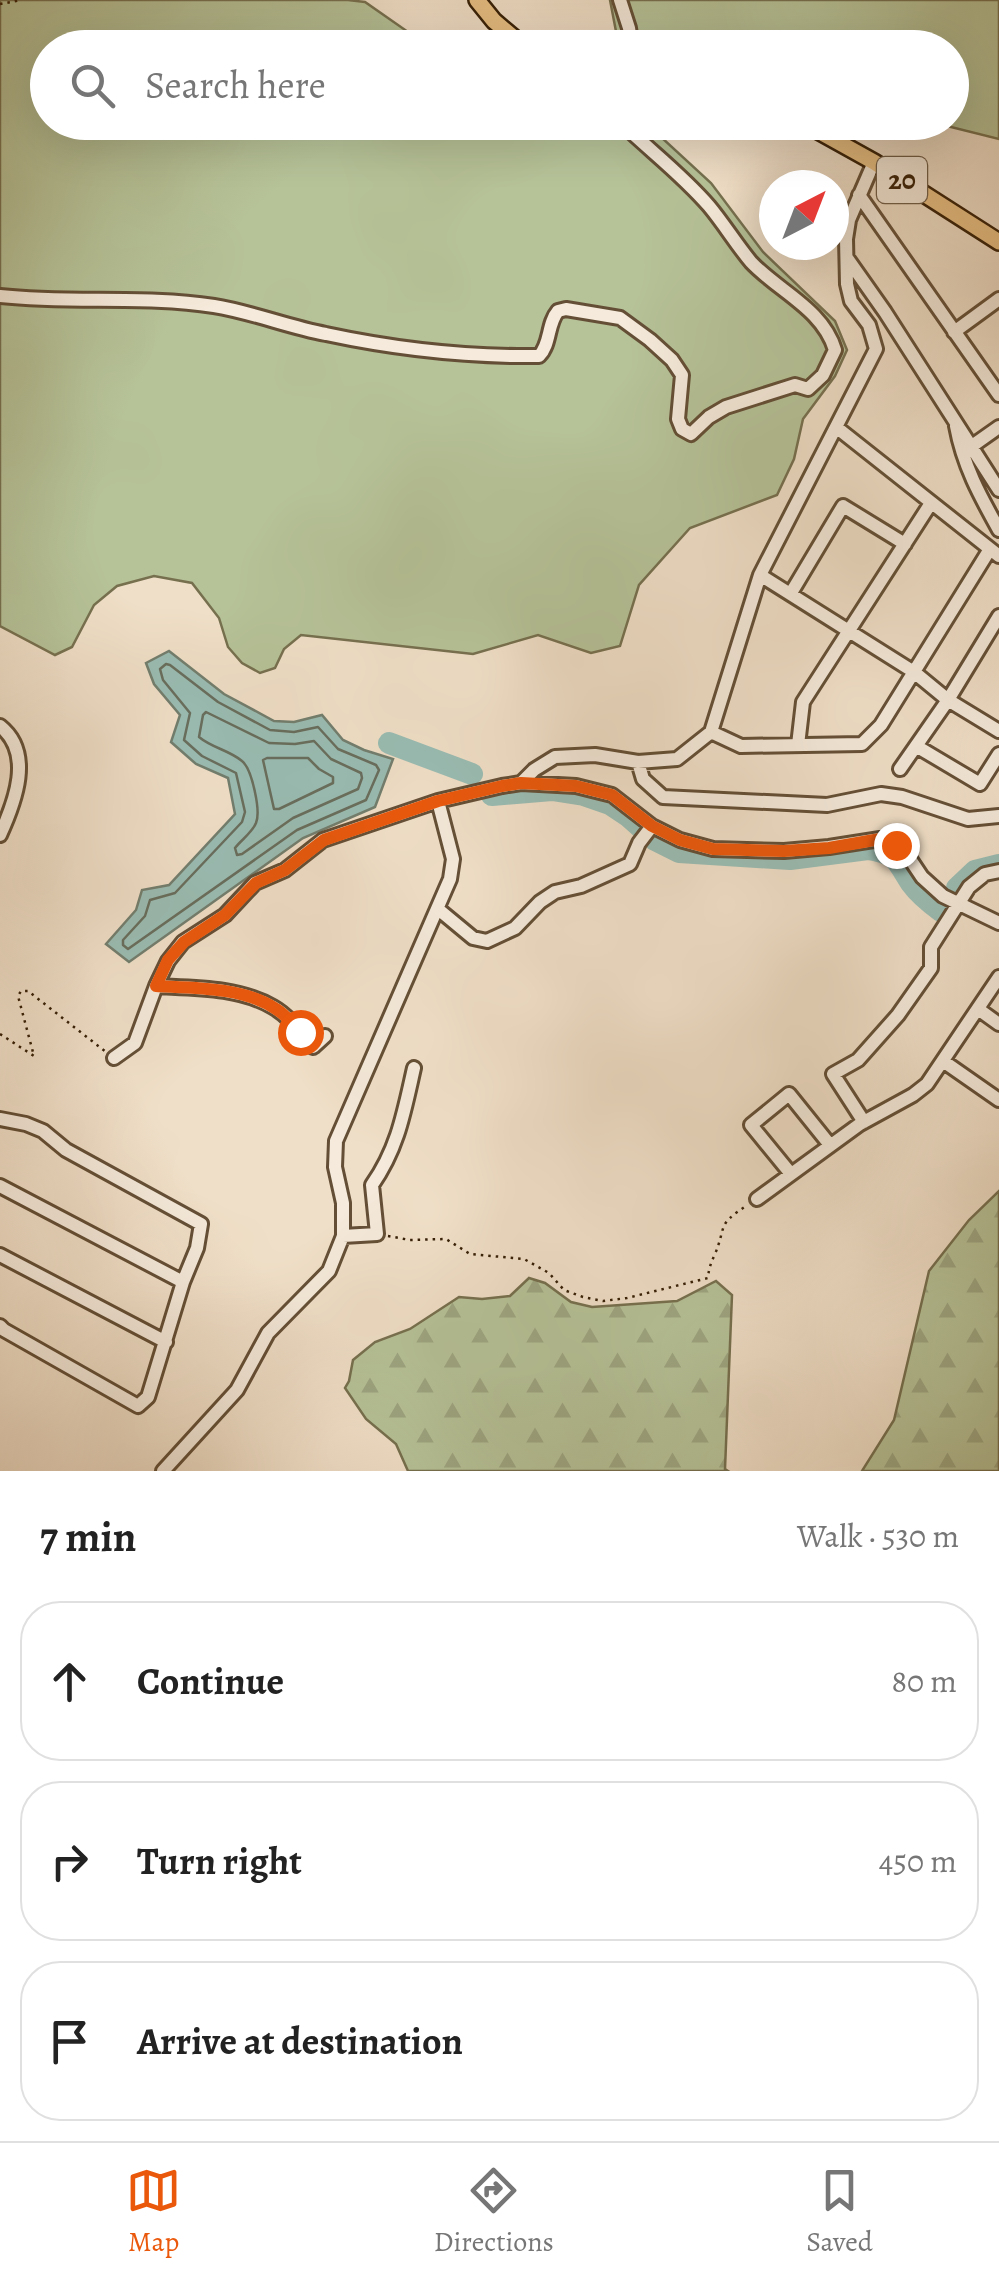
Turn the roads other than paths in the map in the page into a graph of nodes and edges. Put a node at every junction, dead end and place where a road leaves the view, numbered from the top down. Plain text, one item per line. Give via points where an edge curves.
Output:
1 (477, 0) edge
2 (620, 0) edge
3 (505, 30) edge
4 (630, 30) edge
5 (644, 140) edge
6 (834, 140) edge
7 (874, 162) junction
8 (859, 196) junction
9 (849, 220) edge
10 (999, 242) edge
11 (847, 260) edge
12 (848, 260) edge
13 (0, 296) edge
14 (999, 299) edge
15 (954, 332) junction
16 (999, 395) edge
17 (955, 419) junction
18 (999, 427) edge
19 (836, 428) junction
20 (972, 446) junction
21 (999, 490) edge
22 (931, 503) junction
23 (999, 530) edge
24 (905, 544) junction
25 (995, 552) edge
26 (760, 574) junction
27 (791, 594) junction
28 (999, 616) edge
29 (849, 631) junction
30 (914, 672) junction
31 (948, 700) junction
32 (0, 726) edge
33 (999, 731) edge
34 (711, 732) junction
35 (798, 745) junction
36 (916, 746) junction
37 (999, 754) edge
38 (638, 762) junction
39 (900, 769) dead end
40 (521, 783) junction
41 (0, 793) edge
42 (16, 800) junction
43 (438, 801) junction
44 (999, 816) edge
45 (652, 826) junction
46 (0, 834) edge
47 (999, 871) edge
48 (957, 903) junction
49 (438, 909) junction
50 (999, 922) edge
51 (999, 977) edge
52 (156, 986) junction
53 (978, 1010) junction
54 (999, 1024) edge
55 (325, 1036) dead end
56 (114, 1058) road end
57 (943, 1061) junction
58 (414, 1068) dead end
59 (999, 1100) edge
60 (0, 1118) edge
61 (864, 1122) junction
62 (830, 1145) junction
63 (791, 1174) junction
64 (0, 1186) edge
65 (757, 1199) road end
66 (343, 1236) junction
67 (0, 1255) edge
68 (183, 1282) junction
69 (1, 1332) edge
70 (166, 1342) junction
71 (163, 1471) edge

1 - 3 main road
2 - 4 street
5 - 13 street via 753,264 825,328 835,350 808,389 795,384 726,406 691,434 678,419 678,367 620,318 558,311 539,356 498,356 370,343 215,306
6 - 7 main road, 20
7 - 8 street
7 - 10 main road, 20
8 - 9 street
8 - 15 street
11 - 19 street via 852,302 876,350
12 - 17 street
14 - 15 street
15 - 16 street
17 - 20 street
17 - 23 street via 962,454
18 - 20 street
19 - 22 street
19 - 26 street
20 - 21 street
22 - 24 street
22 - 25 street
24 - 27 street via 844,506
24 - 29 street
25 - 30 street
26 - 27 street
26 - 34 street
27 - 29 street
28 - 31 street
29 - 30 street
29 - 35 street via 803,702
30 - 31 street
30 - 35 street via 862,744
31 - 33 street
31 - 36 street
32 - 42 street via 16,746
34 - 35 street via 740,746
34 - 38 street via 677,758
36 - 37 street via 980,784
36 - 39 street
38 - 40 street via 555,757
38 - 44 street via 643,779 664,797 826,806 881,794 968,818
40 - 43 street
40 - 45 street via 612,795
41 - 42 street
42 - 46 street
43 - 49 street via 453,858
43 - 52 street via 324,840 256,883 225,915 184,942
45 - 48 street via 713,849 784,851 880,839 896,845 922,877
45 - 49 street via 630,864 554,892 515,928 487,941 473,938
47 - 48 street via 985,874
48 - 50 street
48 - 61 street via 931,946 932,968 898,1015 858,1060 833,1074
49 - 66 street via 336,1142
51 - 53 street
52 - 55 street via 251,998 274,1007 313,1046
52 - 56 street via 135,1043
53 - 54 street
53 - 57 street
57 - 59 street
57 - 61 street via 927,1084
58 - 66 street via 398,1137 372,1185 377,1234
60 - 68 street via 43,1132 201,1224
61 - 62 street
62 - 63 street
62 - 63 street via 790,1094 751,1125
63 - 65 street
64 - 68 street
66 - 71 street via 329,1271 268,1334 236,1390
67 - 70 street
68 - 70 street
69 - 70 street via 138,1406 148,1397

